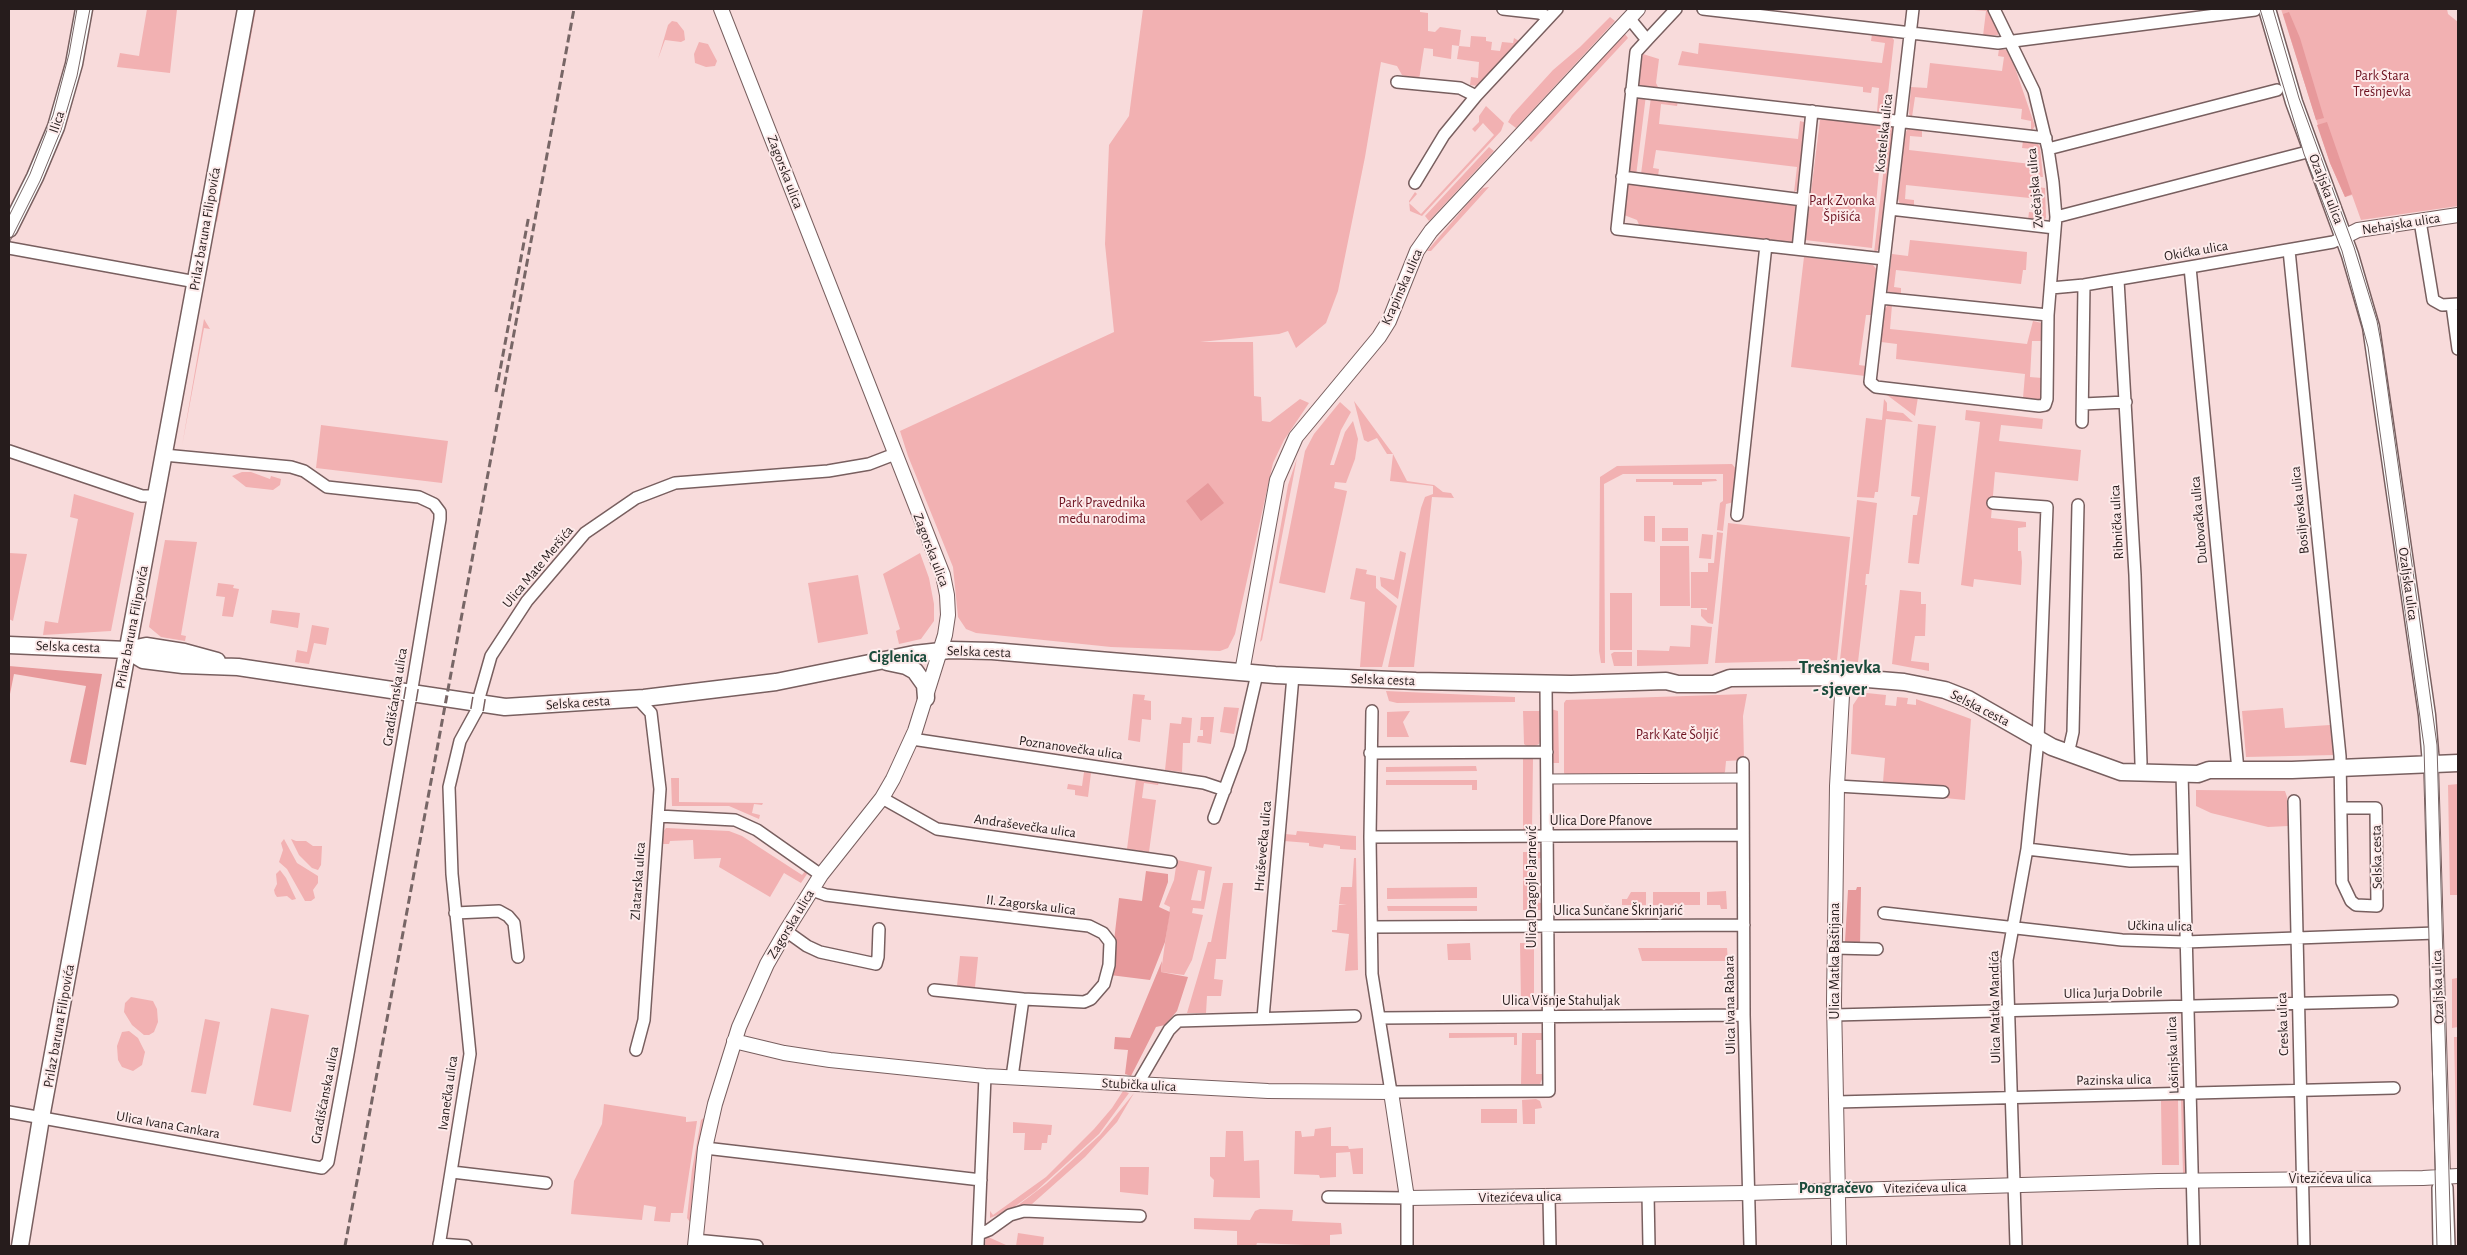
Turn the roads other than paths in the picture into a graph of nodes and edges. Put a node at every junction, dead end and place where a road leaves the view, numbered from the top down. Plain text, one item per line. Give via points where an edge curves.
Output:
1 (84, 9) edge
2 (246, 9) edge
3 (721, 9) edge
4 (1503, 9) edge
5 (1676, 9) edge
6 (1703, 9) edge
7 (1912, 9) edge
8 (1994, 9) edge
9 (2261, 10) edge
10 (1553, 13) edge
11 (1633, 13) edge
12 (1910, 32) junction
13 (1647, 40) junction
14 (2011, 40) junction
15 (1397, 82) dead end
16 (2277, 90) dead end
17 (1631, 91) junction
18 (1476, 96) junction
19 (1812, 111) junction
20 (1900, 121) junction
21 (2047, 143) junction
22 (2311, 151) junction
23 (1622, 177) junction
24 (1415, 183) dead end
25 (1802, 200) junction
26 (1890, 209) junction
27 (2458, 215) edge
28 (2420, 221) junction
29 (2055, 223) junction
30 (9, 229) edge
31 (2344, 237) junction
32 (1766, 245) junction
33 (9, 248) edge
34 (1798, 249) junction
35 (2289, 250) junction
36 (1884, 260) junction
37 (2190, 267) junction
38 (2118, 280) junction
39 (196, 282) junction
40 (2084, 285) junction
41 (2051, 288) junction
42 (1880, 298) junction
43 (2455, 304) edge
44 (2048, 315) junction
45 (2458, 349) edge
46 (2126, 402) junction
47 (2083, 404) junction
48 (2044, 405) joint
49 (2082, 422) dead end
50 (9, 451) edge
51 (895, 454) junction
52 (164, 455) junction
53 (156, 496) junction
54 (1993, 502) dead end
55 (2078, 505) dead end
56 (1737, 515) dead end
57 (9, 645) edge
58 (128, 650) junction
59 (941, 651) junction
60 (880, 661) junction
61 (1249, 673) junction
62 (1294, 676) junction
63 (1842, 677) junction
64 (1546, 684) junction
65 (662, 696) junction
66 (926, 698) junction
67 (638, 699) junction
68 (1372, 712) dead end
69 (651, 713) junction
70 (468, 725) joint
71 (912, 739) junction
72 (2038, 740) junction
73 (1370, 752) junction
74 (1546, 752) junction
75 (2068, 754) junction
76 (1743, 763) dead end
77 (2141, 763) junction
78 (2458, 763) edge
79 (2103, 764) junction
80 (2431, 764) junction
81 (2340, 768) junction
82 (2209, 770) junction
83 (2238, 770) junction
84 (2182, 773) junction
85 (1743, 778) junction
86 (1547, 780) junction
87 (1837, 786) junction
88 (1225, 790) junction
89 (1943, 792) dead end
90 (882, 798) junction
91 (2294, 801) dead end
92 (2341, 808) junction
93 (658, 816) junction
94 (1214, 818) dead end
95 (1743, 835) junction
96 (1547, 836) junction
97 (1370, 837) junction
98 (2027, 849) junction
99 (2184, 860) junction
100 (1170, 862) dead end
101 (821, 875) junction
102 (812, 890) junction
103 (455, 913) junction
104 (1884, 913) dead end
105 (1744, 925) junction
106 (1548, 926) junction
107 (1372, 927) junction
108 (879, 928) dead end
109 (2012, 928) junction
110 (786, 931) junction
111 (2436, 933) junction
112 (2296, 938) junction
113 (2186, 942) junction
114 (1834, 948) junction
115 (1877, 949) dead end
116 (518, 957) dead end
117 (934, 990) dead end
118 (1023, 999) junction
119 (2392, 1000) dead end
120 (2298, 1003) junction
121 (2186, 1006) junction
122 (2010, 1010) junction
123 (1834, 1014) junction
124 (1744, 1015) junction
125 (1355, 1016) dead end
126 (1548, 1016) junction
127 (1263, 1018) junction
128 (1379, 1018) junction
129 (734, 1041) junction
130 (636, 1050) dead end
131 (985, 1076) junction
132 (1012, 1077) junction
133 (1137, 1085) junction
134 (2394, 1088) dead end
135 (2300, 1090) junction
136 (1391, 1092) junction
137 (2190, 1093) junction
138 (2012, 1098) junction
139 (1836, 1102) junction
140 (9, 1112) edge
141 (41, 1118) junction
142 (705, 1148) junction
143 (322, 1168) joint
144 (452, 1172) junction
145 (2458, 1176) edge
146 (2443, 1177) junction
147 (2302, 1179) junction
148 (981, 1180) junction
149 (2192, 1180) junction
150 (546, 1183) dead end
151 (2014, 1186) junction
152 (1838, 1190) junction
153 (1748, 1193) junction
154 (1648, 1194) junction
155 (1328, 1197) dead end
156 (1549, 1197) junction
157 (1407, 1198) junction
158 (1140, 1216) dead end
159 (979, 1234) junction
160 (695, 1243) edge
161 (439, 1245) edge
162 (20, 1246) edge
163 (466, 1246) edge
164 (757, 1246) edge
165 (978, 1246) edge
166 (1407, 1246) edge
167 (1550, 1246) edge
168 (1649, 1246) edge
169 (1750, 1246) edge
170 (1839, 1246) edge
171 (2016, 1246) edge
172 (2194, 1246) edge
173 (2304, 1246) edge
174 (2439, 1246) edge
175 (2449, 1246) edge

1 - 30 main road, Ilica via 74,64 56,127
2 - 39 main road, Prilaz baruna Filipovića
3 - 51 street, Zagorska ulica
4 - 10 street
5 - 13 street
6 - 12 street
7 - 12 street, Kostelska ulica
8 - 14 street, Zvečajska ulica
9 - 14 street
9 - 22 main road, Ozaljska ulica
10 - 18 street
11 - 13 street
11 - 61 street, Krapinska ulica via 1431,231 1417,251 1384,329 1296,437 1277,480
12 - 14 street via 1998,43
12 - 20 street, Kostelska ulica
13 - 17 street via 1636,52
14 - 21 street, Zvečajska ulica via 2034,91
15 - 18 street via 1460,88
16 - 21 street
17 - 19 street
17 - 23 street
18 - 24 street via 1437,144
19 - 20 street
19 - 25 street
20 - 21 street
20 - 26 street, Kostelska ulica
21 - 29 street, Zvečajska ulica
22 - 29 street
22 - 31 main road, Ozaljska ulica
23 - 25 street
23 - 32 street via 1617,229
25 - 34 street
26 - 29 street
26 - 36 street, Kostelska ulica
27 - 28 street, Nehajska ulica
28 - 31 street, Nehajska ulica via 2358,230
28 - 43 street via 2431,296 2436,303
29 - 41 street, Zvečajska ulica
31 - 35 street, Okićka ulica
31 - 80 main road, Ozaljska ulica via 2363,294 2375,345 2427,714
32 - 34 street
32 - 56 street
33 - 39 street
34 - 36 street
35 - 37 street, Okićka ulica
35 - 81 street, Bosiljevska ulica
36 - 42 street, Kostelska ulica
37 - 38 street, Okićka ulica
37 - 83 street, Dubovačka ulica
38 - 40 street, Okićka ulica
38 - 46 street, Ribnička ulica
39 - 52 main road, Prilaz baruna Filipovića
40 - 41 street, Okićka ulica
40 - 47 street
41 - 44 street, Zvečajska ulica
42 - 44 street
42 - 48 street, Kostelska ulica via 1869,379 1871,384
43 - 45 street
44 - 48 street, Zvečajska ulica via 2047,399
46 - 47 street
46 - 77 street, Ribnička ulica
47 - 49 street
50 - 53 street via 137,494
51 - 59 street, Zagorska ulica via 945,581 948,620
51 - 70 street, Ulica Mate Meršića, bridge via 869,464 828,471 675,483 636,498 585,533 527,601 491,656 477,710
52 - 53 main road, Prilaz baruna Filipovića
52 - 143 street, Gradišćanska ulica, bridge via 291,467 304,471 328,487 419,496 434,504 440,512 348,1054 328,1162
53 - 58 main road, Prilaz baruna Filipovića
54 - 72 street via 2047,507
55 - 75 street via 2073,732
57 - 58 main road, Selska cesta
58 - 67 main road, Selska cesta via 143,660 238,667 492,706
58 - 141 main road, Prilaz baruna Filipovića
59 - 60 main road, Selska cesta
59 - 61 main road, Selska cesta via 992,651
59 - 66 street, Zagorska ulica
60 - 65 main road, Selska cesta via 806,677
60 - 66 main road via 901,664 915,671 925,685
61 - 62 main road, Selska cesta
61 - 88 street via 1240,748
62 - 64 main road, Selska cesta
62 - 127 street, Hruševečka ulica
63 - 64 main road, Selska cesta via 1730,678 1714,684 1666,681
63 - 72 main road, Selska cesta via 1904,682 1945,690 1982,707
63 - 87 street, Ulica Matka Baštijana
64 - 74 street, Ulica Dragojle Jarnević
65 - 67 main road, Selska cesta
65 - 69 street
66 - 71 street, Zagorska ulica
67 - 69 street
68 - 73 street
69 - 93 street, Zlatarska ulica via 659,774
70 - 103 street, Ivanečka ulica via 456,753 450,788 449,831
71 - 88 street, Poznanovečka ulica via 1195,782
71 - 90 street, Zagorska ulica
72 - 75 main road, Selska cesta
72 - 98 street, Ulica Matka Mandića
73 - 74 street
73 - 97 street
74 - 86 street, Ulica Dragojle Jarnević
75 - 79 main road, Selska cesta
76 - 85 street, Ulica Ivana Rabara
77 - 79 main road, Selska cesta
77 - 82 main road, Selska cesta via 2198,765
78 - 80 main road, Selska cesta
79 - 84 main road, Selska cesta via 2121,772
80 - 81 main road, Selska cesta
80 - 111 street, Ozaljska ulica
81 - 83 main road, Selska cesta
81 - 92 street, Selska cesta
82 - 83 main road, Selska cesta
82 - 84 main road, Selska cesta via 2198,774
84 - 99 street, Lošinjska ulica
85 - 86 street
85 - 95 street, Ulica Ivana Rabara
86 - 96 street, Ulica Dragojle Jarnević
87 - 89 street
87 - 114 street, Ulica Matka Baštijana
88 - 94 street
90 - 100 street, Andraševečka ulica via 937,829
90 - 101 street, Zagorska ulica
91 - 112 street, Creska ulica
92 - 92 street, Selska cesta via 2343,889 2356,905 2377,906 2376,808
93 - 101 street via 736,820 757,830
93 - 130 street, Zlatarska ulica via 644,1020
95 - 96 street, Ulica Dore Pfanove
95 - 105 street, Ulica Ivana Rabara
96 - 97 street, Ulica Dore Pfanove
96 - 106 street, Ulica Dragojle Jarnević
97 - 107 street
98 - 99 street via 2130,860
98 - 109 street, Ulica Matka Mandića
99 - 113 street, Lošinjska ulica
101 - 102 street, Zagorska ulica
102 - 110 street, Zagorska ulica
102 - 118 street, II. Zagorska ulica via 880,902 1090,926 1106,936 1110,952 1106,976 1100,990 1091,999 1075,1003
103 - 116 street via 499,911 508,916 514,923
103 - 144 street, Ivanečka ulica via 470,1054
104 - 109 street, Učkina ulica
105 - 106 street, Ulica Sunčane Škrinjarić
105 - 124 street, Ulica Ivana Rabara
106 - 107 street, Ulica Sunčane Škrinjarić
106 - 126 street, Ulica Dragojle Jarnević
107 - 128 street via 1373,978
108 - 110 street via 876,964 820,952
109 - 113 street, Učkina ulica via 2122,940
109 - 122 street, Ulica Matka Mandića via 2008,960
110 - 129 street, Zagorska ulica via 767,964
111 - 112 street, Učkina ulica
111 - 146 street, Ozaljska ulica
112 - 113 street, Učkina ulica
112 - 120 street, Creska ulica
113 - 121 street, Lošinjska ulica
114 - 115 street
114 - 123 street, Ulica Matka Baštijana
117 - 118 street, II. Zagorska ulica
118 - 132 street
119 - 120 street, Ulica Jurja Dobrile
120 - 121 street, Ulica Jurja Dobrile
120 - 135 street, Creska ulica
121 - 122 street, Ulica Jurja Dobrile
121 - 137 street, Lošinjska ulica
122 - 123 street, Ulica Jurja Dobrile
122 - 138 street, Ulica Matka Mandića
123 - 139 street, Ulica Matka Baštijana
124 - 126 street, Ulica Višnje Stahuljak
124 - 153 street, Ulica Ivana Rabara
125 - 127 street
126 - 128 street, Ulica Višnje Stahuljak
126 - 136 street, Ulica Dragojle Jarnević via 1549,1091
127 - 133 street via 1184,1020 1174,1024
128 - 136 street
129 - 131 street, Stubička ulica via 830,1060
129 - 142 street, Zagorska ulica
131 - 132 street, Stubička ulica
131 - 148 street
132 - 133 street, Stubička ulica
133 - 136 street, Stubička ulica
134 - 135 street, Pazinska ulica
135 - 137 street, Pazinska ulica
135 - 147 street, Creska ulica
136 - 157 street
137 - 138 street, Pazinska ulica
137 - 149 street, Lošinjska ulica
138 - 139 street, Pazinska ulica
138 - 151 street, Ulica Matka Mandića
139 - 152 street, Ulica Matka Baštijana
140 - 141 street, Ulica Ivana Cankara
141 - 143 street, Ulica Ivana Cankara
141 - 162 main road, Prilaz baruna Filipovića
142 - 148 street
142 - 160 street, Zagorska ulica
144 - 150 street
144 - 161 street, Ivanečka ulica
145 - 146 street, Vitezićeva ulica
146 - 147 street, Vitezićeva ulica
146 - 174 street, Ozaljska ulica via 2438,1188
146 - 175 street, Ozaljska ulica via 2447,1188
147 - 149 street, Vitezićeva ulica
147 - 173 street, Creska ulica
148 - 159 street
149 - 151 street, Vitezićeva ulica
149 - 172 street, Lošinjska ulica
151 - 152 street, Vitezićeva ulica
151 - 171 street, Ulica Matka Mandića
152 - 153 street, Vitezićeva ulica
152 - 170 street, Ulica Matka Baštijana
153 - 154 street, Vitezićeva ulica
153 - 169 street, Ulica Ivana Rabara
154 - 156 street, Vitezićeva ulica
154 - 168 street
155 - 157 street
156 - 157 street, Vitezićeva ulica
156 - 167 street
157 - 166 street
158 - 159 street via 1024,1210
159 - 165 street
160 - 164 street
161 - 163 street

